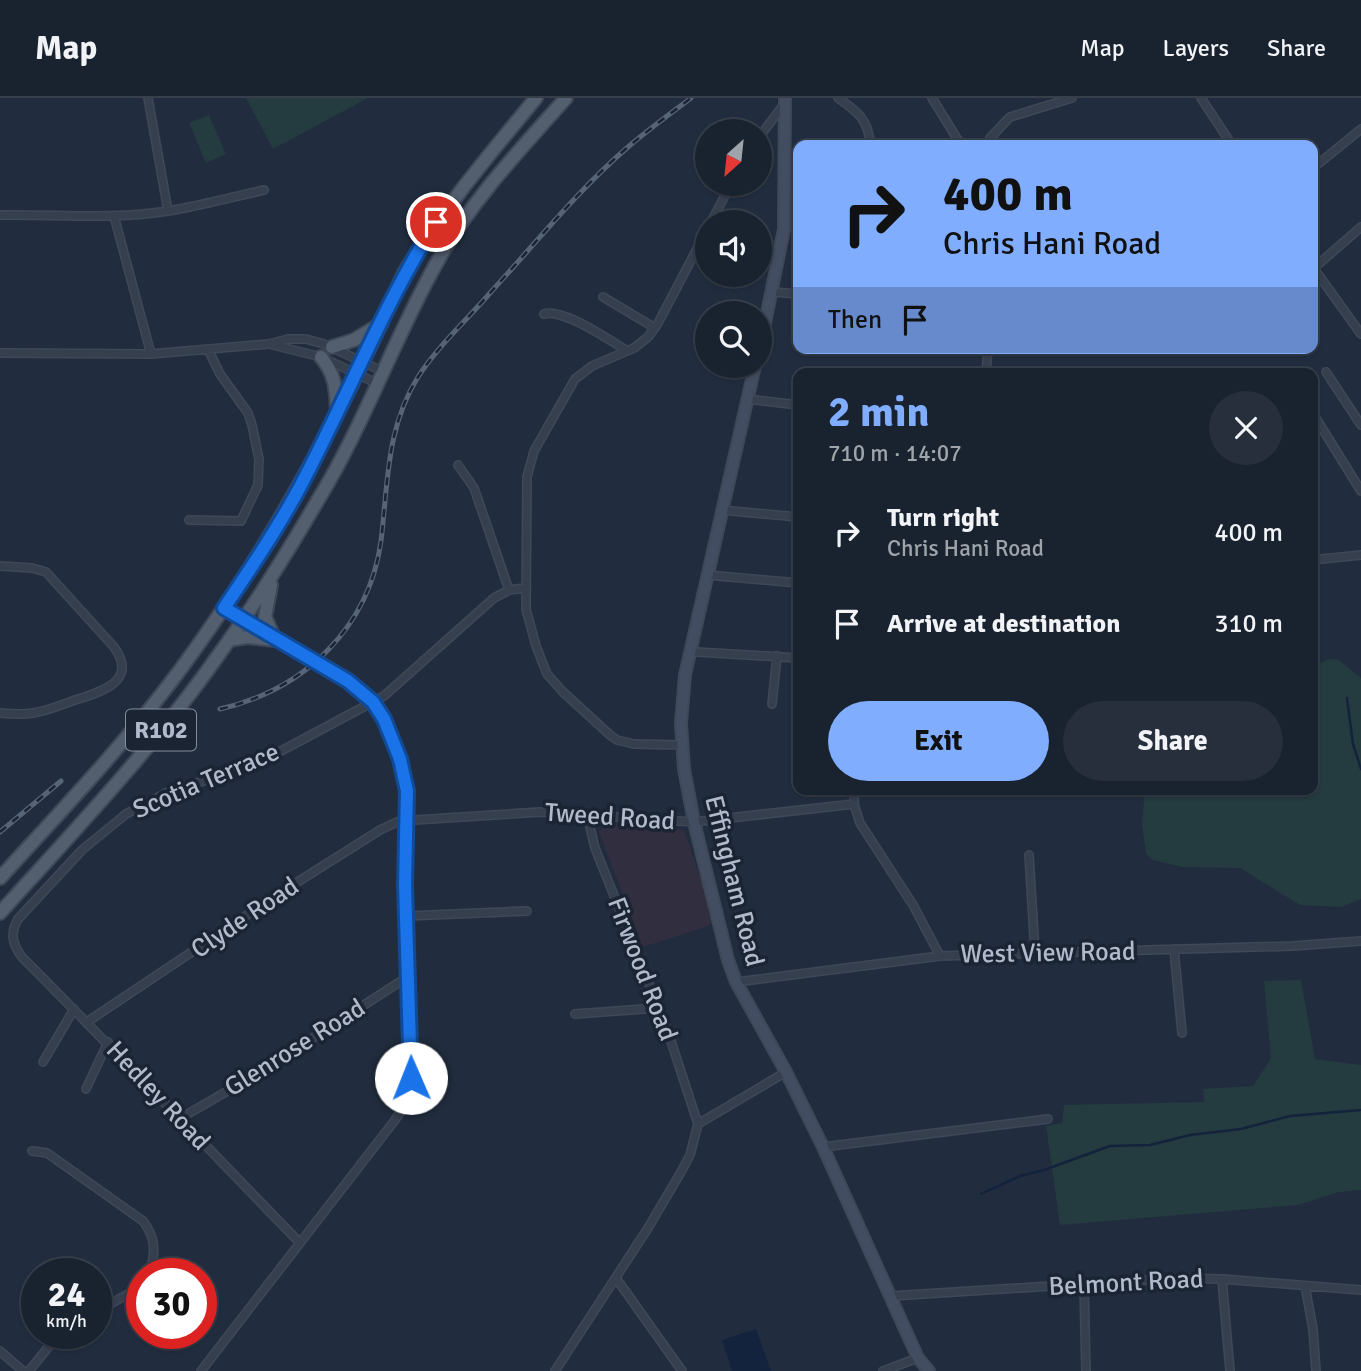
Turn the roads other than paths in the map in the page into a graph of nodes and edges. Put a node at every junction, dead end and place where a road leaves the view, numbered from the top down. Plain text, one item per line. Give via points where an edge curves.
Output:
1 (148, 98) edge
2 (536, 98) edge
3 (566, 98) edge
4 (838, 98) edge
5 (932, 98) edge
6 (1072, 98) edge
7 (1201, 98) edge
8 (785, 100) edge
9 (772, 119) edge
10 (1361, 129) edge
11 (990, 138) dead end
12 (869, 140) edge
13 (958, 140) edge
14 (1229, 140) edge
15 (1318, 164) edge
16 (264, 190) dead end
17 (168, 211) junction
18 (0, 215) edge
19 (114, 216) junction
20 (1361, 227) edge
21 (695, 253) edge
22 (1318, 263) edge
23 (1318, 274) edge
24 (773, 292) junction
25 (793, 294) edge
26 (603, 297) dead end
27 (771, 301) edge
28 (544, 314) dead end
29 (382, 323) junction
30 (655, 328) junction
31 (1361, 334) edge
32 (269, 344) junction
33 (332, 347) junction
34 (208, 349) junction
35 (626, 351) junction
36 (0, 353) edge
37 (151, 354) junction
38 (321, 357) junction
39 (363, 361) junction
40 (1326, 372) dead end
41 (356, 373) junction
42 (381, 378) junction
43 (752, 378) edge
44 (747, 399) junction
45 (793, 404) edge
46 (337, 414) junction
47 (1318, 422) edge
48 (1361, 425) edge
49 (458, 465) dead end
50 (1361, 491) edge
51 (721, 510) junction
52 (793, 517) edge
53 (189, 520) dead end
54 (1361, 555) edge
55 (1318, 559) edge
56 (0, 566) edge
57 (273, 574) junction
58 (707, 575) junction
59 (793, 583) edge
60 (526, 587) junction
61 (509, 590) junction
62 (224, 608) junction
63 (243, 620) junction
64 (229, 640) junction
65 (275, 640) junction
66 (697, 652) dead end
67 (777, 656) junction
68 (793, 658) edge
69 (373, 702) junction
70 (772, 704) dead end
71 (0, 713) edge
72 (681, 745) junction
73 (854, 795) edge
74 (853, 804) junction
75 (587, 815) junction
76 (407, 820) junction
77 (694, 822) junction
78 (1029, 855) dead end
79 (0, 878) edge
80 (527, 911) dead end
81 (0, 914) edge
82 (407, 916) junction
83 (1361, 941) edge
84 (1174, 949) junction
85 (16, 950) joint
86 (1035, 952) junction
87 (940, 956) junction
88 (410, 976) junction
89 (736, 982) junction
90 (658, 1008) junction
91 (74, 1009) junction
92 (575, 1014) dead end
93 (87, 1023) junction
94 (1182, 1033) dead end
95 (108, 1042) junction
96 (43, 1062) dead end
97 (786, 1072) junction
98 (86, 1088) dead end
99 (179, 1119) junction
100 (1048, 1119) dead end
101 (698, 1124) junction
102 (823, 1147) junction
103 (32, 1151) dead end
104 (299, 1242) junction
105 (153, 1258) edge
106 (616, 1278) junction
107 (1222, 1279) junction
108 (1084, 1284) junction
109 (1305, 1286) junction
110 (1361, 1290) edge
111 (892, 1296) junction
112 (47, 1349) edge
113 (0, 1352) edge
114 (918, 1357) junction
115 (23, 1371) edge
116 (29, 1371) edge
117 (201, 1371) edge
118 (555, 1371) edge
119 (681, 1371) edge
120 (883, 1371) edge
121 (929, 1371) edge
122 (1086, 1371) edge
123 (1230, 1371) edge
124 (1316, 1371) edge

1 - 17 street
2 - 29 main road, R102 via 436,222 404,274
3 - 42 main road, R102 via 446,247
4 - 12 street via 862,116
5 - 13 street
6 - 11 street via 1010,117
7 - 14 street
8 - 9 street
8 - 24 street via 785,229
10 - 15 street
16 - 17 street
17 - 19 street
18 - 19 street
19 - 37 street
20 - 22 street
21 - 30 street
23 - 31 street
24 - 25 street
24 - 27 street
26 - 30 street
28 - 35 street via 564,316
29 - 33 main road
29 - 39 main road, R102
30 - 35 street
32 - 33 street via 306,339
32 - 34 street
32 - 38 street
33 - 39 street
34 - 37 street
34 - 53 street via 248,413 258,485 244,519
35 - 60 street via 575,379 534,452 527,477
36 - 37 street
38 - 41 street
38 - 46 main road via 336,385
39 - 41 main road, R102
39 - 42 street
40 - 48 street
41 - 42 street
41 - 46 main road, R102
42 - 57 main road, R102 via 344,454
43 - 44 street, Effingham Road
44 - 45 street
44 - 51 street, Effingham Road
46 - 62 main road, R102 via 300,486
47 - 50 street
49 - 61 street via 474,488
51 - 52 street
51 - 58 street, Effingham Road
54 - 55 street
56 - 71 street via 46,572 114,647 121,662 116,682 107,690 37,713
57 - 63 main road, R102
57 - 65 main road via 265,617
58 - 59 street
58 - 72 street, Effingham Road via 685,675
60 - 61 street
60 - 72 street via 528,622 543,667 563,692 617,740
61 - 69 street, Scotia Terrace
62 - 63 street
62 - 79 main road, R102 via 116,751
63 - 64 main road, R102
63 - 65 street
64 - 65 main road
64 - 81 main road, R102 via 134,763
65 - 69 street, bridge via 338,674
66 - 67 street
67 - 68 street
67 - 70 street
69 - 76 street via 400,759
69 - 85 street, Scotia Terrace via 253,766 170,791 126,814 82,850 18,919 13,934
72 - 77 street, Effingham Road
73 - 74 street
74 - 77 street, Tweed Road
74 - 87 street
75 - 76 street, Tweed Road via 540,812
75 - 77 street, Tweed Road
75 - 90 street, Firwood Road via 595,848
76 - 82 street
76 - 93 street, Clyde Road via 357,844
77 - 89 street, Effingham Road
78 - 86 street
80 - 82 street
82 - 88 street
83 - 84 street, West View Road
84 - 86 street, West View Road
84 - 94 street
85 - 91 street, Hedley Road
86 - 87 street, West View Road
87 - 89 street, West View Road
88 - 99 street, Glenrose Road
88 - 104 street via 407,1101
89 - 97 street, Effingham Road
90 - 92 street
90 - 101 street, Firwood Road
91 - 93 street, Hedley Road
91 - 96 street
93 - 95 street, Hedley Road
95 - 98 street
95 - 99 street, Hedley Road
97 - 101 street
97 - 102 street, Effingham Road
99 - 104 street, Hedley Road
100 - 102 street
101 - 106 street via 681,1172
102 - 111 street, Effingham Road
103 - 105 street via 54,1158 143,1221 150,1230
104 - 117 street
106 - 118 street
106 - 119 street
107 - 108 street, Belmont Road
107 - 109 street, Belmont Road
107 - 123 street
108 - 111 street, Belmont Road
108 - 122 street
109 - 110 street, Belmont Road
109 - 124 street
111 - 114 street, Effingham Road
112 - 116 street
113 - 115 street
114 - 120 street
114 - 121 street, Effingham Road

